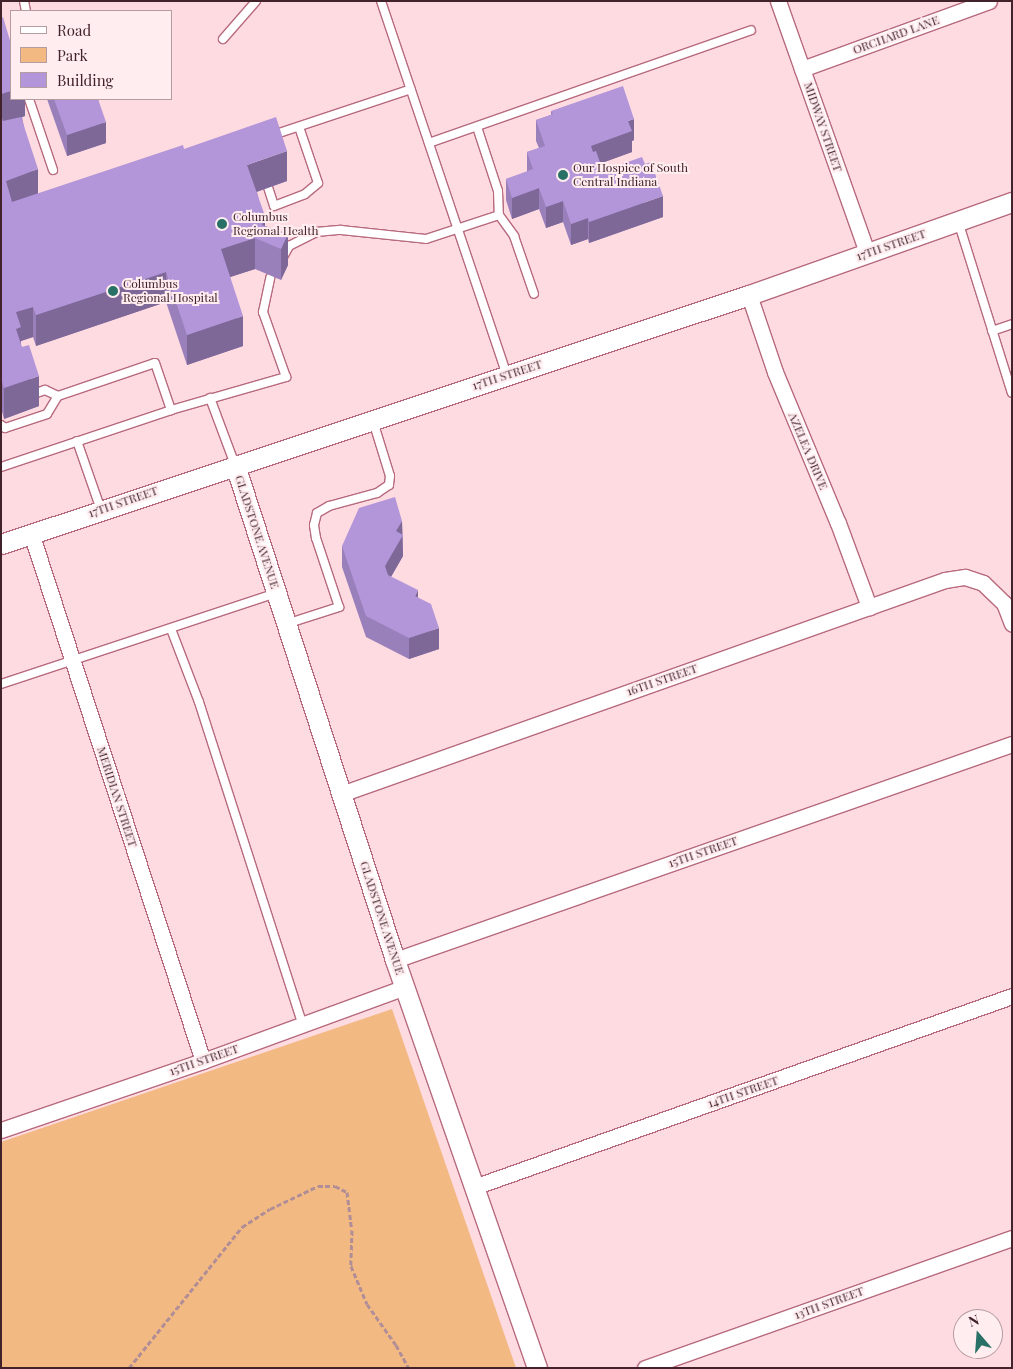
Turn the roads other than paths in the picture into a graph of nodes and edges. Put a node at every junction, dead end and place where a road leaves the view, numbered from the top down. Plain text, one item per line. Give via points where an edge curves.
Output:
1 (256, 1) edge
2 (382, 1) edge
3 (778, 1) edge
4 (989, 1) edge
5 (751, 30) dead end
6 (223, 39) dead end
7 (802, 69) junction
8 (411, 88) junction
9 (29, 100) edge
10 (476, 126) junction
11 (299, 127) junction
12 (263, 139) edge
13 (429, 143) junction
14 (262, 169) edge
15 (53, 170) dead end
16 (1012, 202) edge
17 (499, 215) junction
18 (958, 221) junction
19 (458, 229) junction
20 (867, 253) junction
21 (281, 260) edge
22 (270, 278) dead end
23 (534, 294) dead end
24 (749, 295) junction
25 (1012, 324) edge
26 (992, 330) junction
27 (507, 374) junction
28 (1012, 393) edge
29 (58, 396) junction
30 (210, 398) junction
31 (19, 399) edge
32 (171, 410) junction
33 (372, 419) junction
34 (1, 425) edge
35 (77, 442) junction
36 (235, 465) junction
37 (1, 467) edge
38 (101, 510) junction
39 (31, 532) junction
40 (1, 544) edge
41 (276, 593) junction
42 (869, 607) junction
43 (286, 624) junction
44 (1012, 624) edge
45 (171, 629) junction
46 (73, 661) junction
47 (1, 684) edge
48 (1012, 744) edge
49 (341, 794) junction
50 (395, 960) junction
51 (405, 987) junction
52 (1012, 996) edge
53 (303, 1025) junction
54 (203, 1061) junction
55 (1, 1130) edge
56 (474, 1188) junction
57 (1012, 1238) edge
58 (537, 1368) edge
59 (646, 1368) edge

1 - 6 lane
2 - 8 lane
3 - 7 street, MIDWAY STREET
4 - 7 street, ORCHARD LANE
5 - 10 lane
7 - 20 street, MIDWAY STREET
8 - 11 lane
8 - 13 lane
9 - 15 lane
10 - 13 lane
10 - 17 lane via 498,191
11 - 12 lane
11 - 14 lane via 318,183 305,194 274,206
13 - 19 lane
16 - 18 street, 17TH STREET
17 - 19 lane
17 - 23 lane via 514,236
18 - 20 street, 17TH STREET
18 - 26 lane
19 - 21 lane via 426,239 341,230 316,232 289,246
19 - 27 lane
20 - 24 street, 17TH STREET
22 - 30 lane via 263,312 286,377
24 - 27 street, 17TH STREET
24 - 42 street, AZELEA DRIVE via 775,372
25 - 26 lane
26 - 28 lane
27 - 33 street, 17TH STREET
29 - 31 lane via 45,390
29 - 32 lane via 155,363
29 - 34 lane via 47,414 5,428
30 - 32 lane
30 - 36 lane
32 - 35 lane
33 - 36 street, 17TH STREET
33 - 43 lane via 390,476 389,485 377,493 329,506 317,513 314,525 339,607
35 - 37 lane
35 - 38 lane
36 - 38 street, 17TH STREET
36 - 41 street, GLADSTONE AVENUE
38 - 39 street, 17TH STREET
39 - 40 street, 17TH STREET
39 - 46 street, MERIDIAN STREET
41 - 43 street, GLADSTONE AVENUE
41 - 45 lane
42 - 44 street, 16TH STREET via 945,580 965,577 983,583 1004,603
42 - 49 street, 16TH STREET
43 - 49 street, GLADSTONE AVENUE
45 - 46 lane
45 - 53 lane via 200,702
46 - 47 lane
46 - 54 street, MERIDIAN STREET
48 - 50 street, 15TH STREET
49 - 50 street, GLADSTONE AVENUE
50 - 51 street, GLADSTONE AVENUE
51 - 53 street, 15TH STREET
51 - 56 street, GLADSTONE AVENUE
52 - 56 street, 14TH STREET
53 - 54 street, 15TH STREET
54 - 55 street, 15TH STREET
56 - 58 street, GLADSTONE AVENUE
57 - 59 street, 13TH STREET

